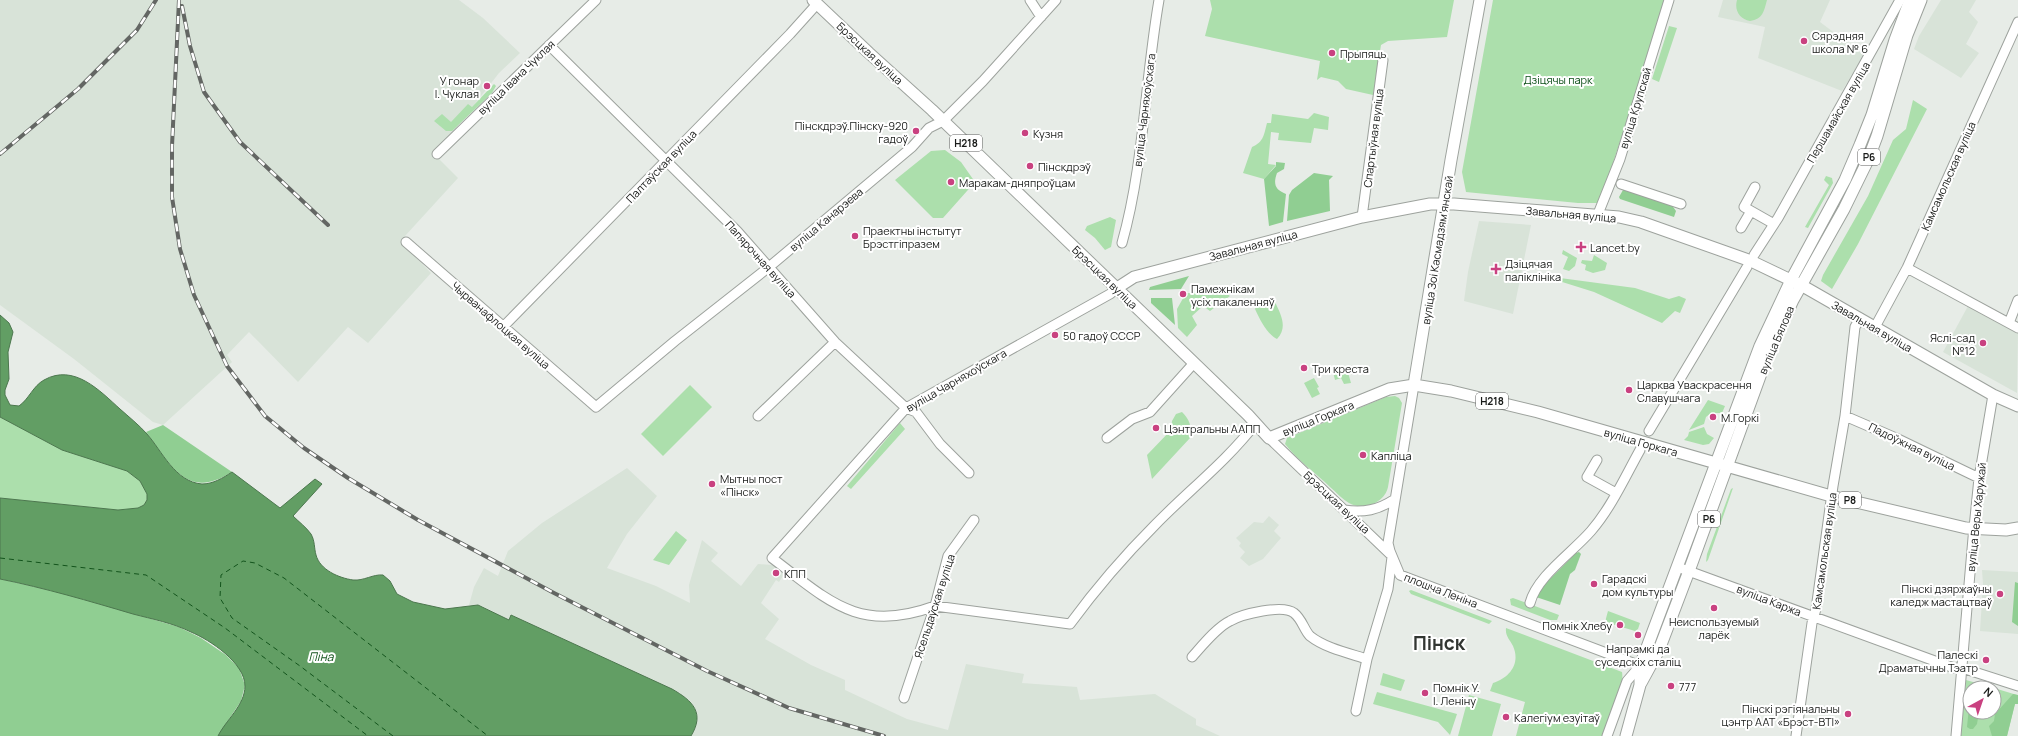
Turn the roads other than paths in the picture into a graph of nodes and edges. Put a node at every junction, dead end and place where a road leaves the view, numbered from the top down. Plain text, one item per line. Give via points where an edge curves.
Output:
1 (596, 0) edge
2 (1030, 0) edge
3 (1056, 0) edge
4 (1159, 0) edge
5 (1480, 0) edge
6 (1669, 0) edge
7 (1900, 0) edge
8 (1910, 0) edge
9 (1921, 0) edge
10 (815, 2) edge
11 (1041, 17) junction
12 (2018, 22) edge
13 (549, 45) junction
14 (1383, 60) dead end
15 (943, 121) junction
16 (437, 154) dead end
17 (666, 161) junction
18 (1621, 184) dead end
19 (1755, 187) dead end
20 (1445, 204) junction
21 (1681, 204) dead end
22 (1751, 211) junction
23 (1598, 214) junction
24 (1362, 217) junction
25 (1774, 224) junction
26 (1741, 228) dead end
27 (406, 242) dead end
28 (1122, 243) dead end
29 (1754, 255) dead end
30 (769, 267) junction
31 (1747, 267) dead end
32 (1907, 268) junction
33 (1796, 282) junction
34 (1117, 288) junction
35 (2018, 300) edge
36 (1860, 318) junction
37 (2009, 323) junction
38 (1875, 327) junction
39 (503, 328) junction
40 (2018, 328) edge
41 (835, 342) junction
42 (1194, 363) junction
43 (1414, 385) junction
44 (1993, 395) junction
45 (2018, 406) edge
46 (596, 407) joint
47 (906, 408) junction
48 (758, 416) dead end
49 (1845, 416) junction
50 (1256, 423) junction
51 (1649, 431) dead end
52 (1107, 438) dead end
53 (1269, 438) junction
54 (1640, 450) dead end
55 (1597, 460) dead end
56 (1722, 465) junction
57 (969, 473) dead end
58 (1979, 478) junction
59 (1616, 493) junction
60 (1831, 496) junction
61 (1395, 499) junction
62 (1344, 510) junction
63 (974, 520) dead end
64 (2018, 528) edge
65 (1974, 529) junction
66 (1392, 557) junction
67 (1678, 567) junction
68 (1689, 571) junction
69 (1530, 602) dead end
70 (935, 606) junction
71 (1814, 618) junction
72 (1192, 657) dead end
73 (1367, 659) junction
74 (1644, 668) junction
75 (1962, 668) junction
76 (2018, 686) edge
77 (904, 698) dead end
78 (1356, 711) dead end
79 (1607, 736) edge
80 (1626, 736) edge
81 (1796, 736) edge
82 (1956, 736) edge

1 - 13 street, вуліца Івана Чуклая
2 - 11 street
3 - 11 street, вуліца Канарэева
4 - 28 street, вуліца Чарняхоўскага via 1152,39 1141,143
5 - 20 main road, вуліца Зоі Касмадзямʼянскай
6 - 23 street, вуліца Крупскай via 1620,159
7 - 25 street, Першамайская вуліца
8 - 33 main road, вуліца Бялова / Р6 via 1860,145
9 - 33 main road, вуліца Бялова / Р6 via 1907,35 1868,160 1844,209
10 - 15 main road, Брэсцкая вуліца / Н218
10 - 17 street, Палтаўская вуліца via 790,34
11 - 15 street, вуліца Канарэева via 983,82
12 - 32 street, Камсамольская вуліца
13 - 16 street, вуліца Івана Чуклая
13 - 17 street, Папярочная вуліца
14 - 24 street, Спартыўная вуліца
15 - 30 street, вуліца Канарэева via 928,128 912,147
15 - 34 main road, Брэсцкая вуліца / Н218
17 - 30 street, Папярочная вуліца via 737,231
17 - 39 street, Палтаўская вуліца
18 - 21 street
19 - 22 street via 1744,207
20 - 23 main road, Завальная вуліца
20 - 24 main road, Завальная вуліца via 1430,204
20 - 43 main road, вуліца Зоі Касмадзямʼянскай
22 - 25 street
22 - 26 street
23 - 33 main road, Завальная вуліца via 1647,224 1751,260
24 - 34 main road, Завальная вуліца via 1134,277
25 - 29 street, Першамайская вуліца
27 - 39 street, Чырванафлоцкая вуліца
30 - 41 street, Папярочная вуліца
30 - 46 street, вуліца Канарэева
31 - 51 street
32 - 37 street
32 - 38 street, Камсамольская вуліца
33 - 36 main road, Завальная вуліца
33 - 56 main road, вуліца Бялова / Р6
34 - 42 main road, Брэсцкая вуліца / Н218
34 - 47 street, вуліца Чарняхоўскага
35 - 37 street
36 - 38 main road, Завальная вуліца
36 - 49 street, Камсамольская вуліца via 1854,327
37 - 40 street
38 - 44 main road, Завальная вуліца
39 - 46 street, Чырванафлоцкая вуліца
41 - 47 street, Папярочная вуліца
41 - 48 street
42 - 50 main road, Брэсцкая вуліца / Н218
42 - 52 street via 1150,412 1132,419
43 - 53 main road, вуліца Горкага / Н218 via 1389,389
43 - 56 main road, вуліца Горкага / Н218 via 1451,391 1538,412
43 - 61 street, вуліца Зоі Касмадзямʼянскай
44 - 45 main road, Завальная вуліца
44 - 58 street, вуліца Веры Харужай
47 - 57 street, Папярочная вуліца via 916,412 940,444
47 - 70 street, вуліца Чарняхоўскага via 772,558 833,603 857,613 878,617
49 - 58 street, Падоўжная вуліца
49 - 60 street, Камсамольская вуліца
50 - 53 main road, Брэсцкая вуліца / Н218
50 - 70 street via 1228,455 1154,525 1070,624
53 - 62 street, Брэсцкая вуліца
54 - 59 street
55 - 59 street via 1587,477
56 - 60 main road, вуліца Горкага / Р8
56 - 67 main road, вуліца Бялова / Р6
56 - 68 main road, вуліца Бялова / Р6
58 - 65 street, вуліца Веры Харужай
59 - 69 street via 1591,531 1544,579 1531,596
60 - 65 main road, вуліца Горкага / Р8
60 - 71 street, Камсамольская вуліца
61 - 62 street via 1374,510
61 - 66 street, вуліца Зоі Касмадзямʼянскай via 1388,543
62 - 66 street, Брэсцкая вуліца
63 - 70 street, Ясельдаўская вуліца via 948,556
64 - 65 main road, вуліца Горкага / Р8
65 - 75 street, вуліца Веры Харужай
66 - 73 street, плошча Леніна via 1388,589
66 - 74 street, плошча Леніна via 1400,575
67 - 68 street, вуліца Каржа
67 - 74 main road, вуліца Бялова / Р6
68 - 71 street, вуліца Каржа
68 - 74 main road, вуліца Бялова / Р6 via 1659,650
70 - 77 street, Ясельдаўская вуліца
71 - 75 street, вуліца Каржа via 1954,668
71 - 81 street, Камсамольская вуліца
72 - 73 street via 1229,621 1254,613 1281,609 1294,612 1309,635 1333,648
73 - 78 street, плошча Леніна
74 - 79 street, вуліца Бялова via 1627,681
74 - 80 main road, вуліца Бялова / Р6
75 - 76 street, вуліца Каржа
75 - 82 street, вуліца Веры Харужай

